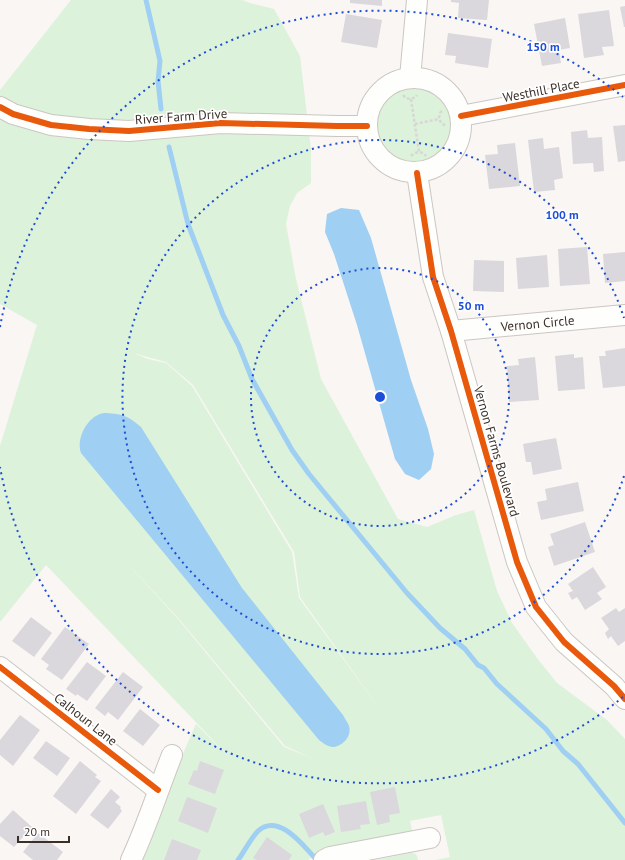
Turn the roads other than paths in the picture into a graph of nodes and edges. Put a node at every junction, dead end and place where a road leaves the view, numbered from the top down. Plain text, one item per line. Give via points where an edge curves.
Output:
1 (417, 0) edge
2 (410, 78) junction
3 (625, 85) edge
4 (0, 107) edge
5 (450, 117) junction
6 (367, 126) junction
7 (417, 173) junction
8 (625, 315) edge
9 (451, 331) junction
10 (0, 667) edge
11 (621, 687) edge
12 (172, 755) dead end
13 (158, 790) junction
14 (430, 838) dead end
15 (131, 860) edge
16 (324, 860) edge

1 - 2 street
2 - 5 street via 424,79 448,92 457,104
2 - 6 street via 394,82 381,91 372,105
3 - 5 street, Westhill Place
4 - 6 street, River Farm Drive via 13,114 51,125 89,129 129,131 221,123
5 - 7 street via 461,132 456,148 446,160 433,169
6 - 7 street via 368,137 375,151 386,163 401,171
7 - 9 street, Vernon Farms Boulevard via 433,277
8 - 9 street, Vernon Circle
9 - 11 street, Vernon Farms Boulevard via 517,562 536,607 564,642
10 - 13 street, Calhoun Lane
12 - 13 street
13 - 15 street
14 - 16 street

